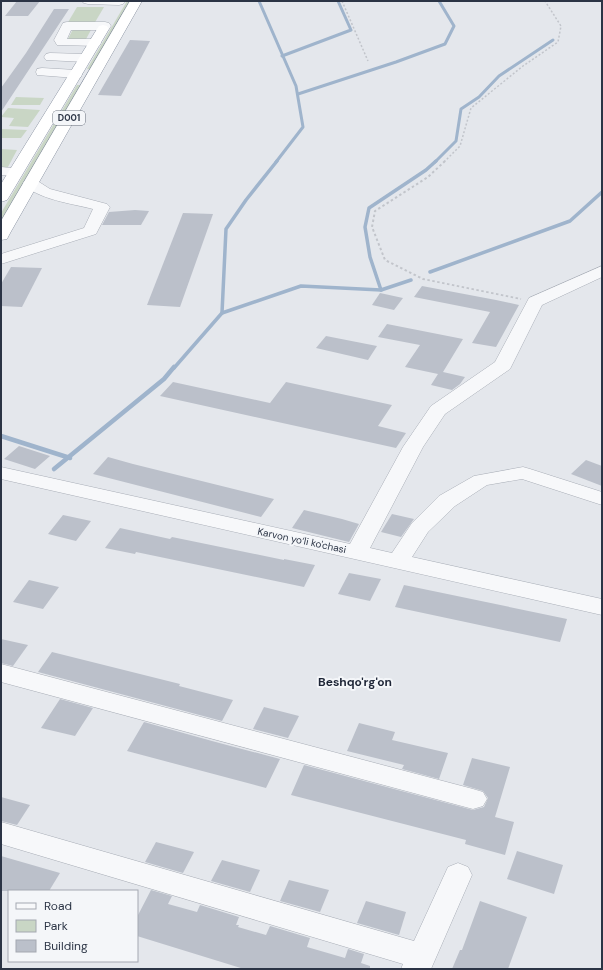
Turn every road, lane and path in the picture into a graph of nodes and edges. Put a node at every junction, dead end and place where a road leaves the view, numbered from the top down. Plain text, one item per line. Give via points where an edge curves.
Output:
1 (88, 1) edge
2 (136, 1) edge
3 (342, 1) edge
4 (545, 1) edge
5 (119, 2) edge
6 (105, 26) junction
7 (95, 43) junction
8 (368, 61) dead end
9 (79, 69) junction
10 (92, 77) junction
11 (1, 171) edge
12 (16, 172) junction
13 (31, 183) junction
14 (1, 197) edge
15 (1, 235) edge
16 (1, 259) edge
17 (602, 271) edge
18 (535, 302) junction
19 (1, 474) edge
20 (602, 500) edge
21 (357, 552) junction
22 (398, 561) junction
23 (602, 607) edge
24 (1, 673) edge
25 (473, 799) dead end
26 (1, 833) edge
27 (458, 875) dead end
28 (419, 963) edge

1 - 5 street
2 - 10 highway, D001
3 - 8 path
4 - 18 path via 561,26 558,42 523,66 472,108 460,146 428,177 375,211 372,228 385,260 423,279
5 - 6 highway, D001
6 - 7 highway, D001
6 - 7 street via 67,26 60,40
7 - 9 highway, D001
9 - 9 street via 46,65
9 - 10 highway
9 - 12 highway, D001
10 - 13 highway, D001
11 - 12 street
12 - 14 highway, D001
13 - 15 highway, D001
13 - 16 street via 45,192 102,207 90,231
17 - 18 street
18 - 21 street via 503,365 438,410 413,447
19 - 21 street, Karvon yo‘li ko'chasi
20 - 22 street via 523,473 481,480 448,501 420,528
21 - 22 street, Karvon yo‘li ko'chasi
22 - 23 street, Karvon yo‘li ko'chasi
24 - 25 street
26 - 28 street
27 - 28 street

